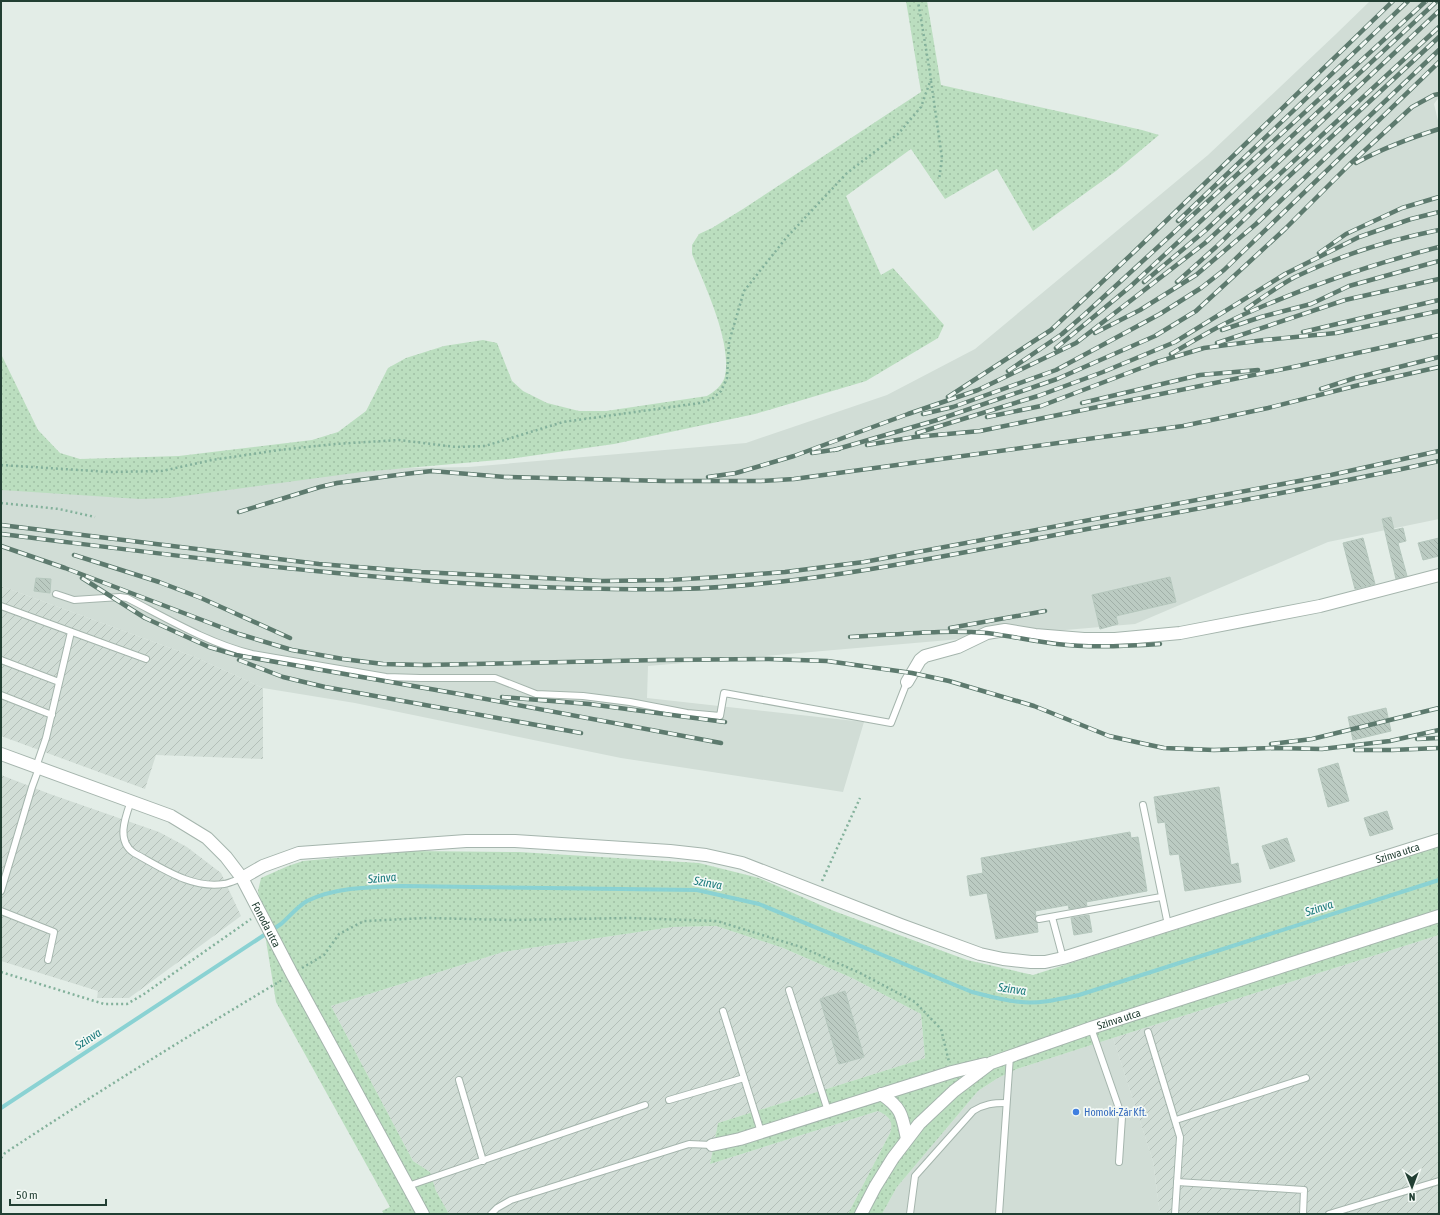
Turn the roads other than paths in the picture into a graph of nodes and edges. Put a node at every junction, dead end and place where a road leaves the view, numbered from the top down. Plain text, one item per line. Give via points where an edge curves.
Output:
1 (1439, 575) edge
2 (56, 594) dead end
3 (1, 606) edge
4 (71, 632) junction
5 (146, 659) dead end
6 (1, 660) edge
7 (59, 682) junction
8 (907, 682) joint
9 (1, 696) edge
10 (52, 714) junction
11 (1, 754) edge
12 (38, 768) junction
13 (131, 801) junction
14 (1143, 805) dead end
15 (1439, 840) edge
16 (242, 878) junction
17 (1, 892) edge
18 (1161, 897) junction
19 (1, 911) edge
20 (1439, 916) edge
21 (1052, 917) junction
22 (1039, 920) dead end
23 (1168, 925) junction
24 (1061, 958) junction
25 (48, 960) dead end
26 (789, 990) dead end
27 (723, 1011) dead end
28 (1091, 1028) junction
29 (1148, 1032) dead end
30 (1010, 1056) junction
31 (991, 1063) junction
32 (744, 1078) junction
33 (1306, 1078) dead end
34 (459, 1080) dead end
35 (881, 1094) junction
36 (669, 1100) dead end
37 (1006, 1103) junction
38 (645, 1105) dead end
39 (828, 1111) junction
40 (1176, 1120) junction
41 (761, 1132) junction
42 (907, 1139) junction
43 (712, 1145) joint
44 (483, 1161) junction
45 (1119, 1162) dead end
46 (1439, 1181) edge
47 (1178, 1182) junction
48 (408, 1186) junction
49 (423, 1214) edge
50 (491, 1214) edge
51 (861, 1214) edge
52 (910, 1214) edge
53 (998, 1214) edge
54 (1175, 1214) edge
55 (1303, 1214) edge
56 (1329, 1214) edge

1 - 8 street via 1320,606 1180,633 1099,639 1063,638 997,630 958,647 925,656
2 - 8 lane via 74,600 127,598 195,633 252,654 386,677 495,678 536,694 583,696 688,713 720,716 724,693 891,723
3 - 4 lane
4 - 5 lane
4 - 7 lane
6 - 7 lane
7 - 10 lane
9 - 10 lane
10 - 12 lane
11 - 12 street, Fonoda utca
12 - 13 street, Fonoda utca
12 - 17 lane
13 - 16 street, Fonoda utca via 171,816 197,830 216,846
13 - 16 lane via 125,818 123,840 129,850 195,883 217,884
14 - 18 lane
15 - 23 street, Szinva utca
16 - 24 street, Szinva utca via 263,866 299,853 466,841 515,841 670,851 742,863 901,926 980,954 1031,962
16 - 48 street, Fonoda utca
18 - 21 lane
18 - 23 lane
19 - 25 lane via 54,932
20 - 28 street, Szinva utca
21 - 22 lane
21 - 24 lane
23 - 24 street, Szinva utca
26 - 39 lane
27 - 32 lane
28 - 30 street, Szinva utca
28 - 45 lane via 1122,1117
29 - 40 lane
30 - 31 street, Szinva utca
30 - 37 lane
31 - 35 street
31 - 42 street, Szinva utca via 954,1091
32 - 36 lane
32 - 41 lane
33 - 40 lane
34 - 44 lane
35 - 39 street
35 - 42 street via 898,1108
37 - 52 lane via 990,1103 973,1111 915,1176
37 - 53 lane
38 - 44 lane
39 - 41 street
40 - 47 lane via 1180,1137
41 - 43 street
42 - 51 street, Szinva utca via 875,1187
43 - 50 lane via 682,1146 511,1200
44 - 48 lane
46 - 56 lane
47 - 54 lane
47 - 55 lane via 1304,1190
48 - 49 street, Fonoda utca

